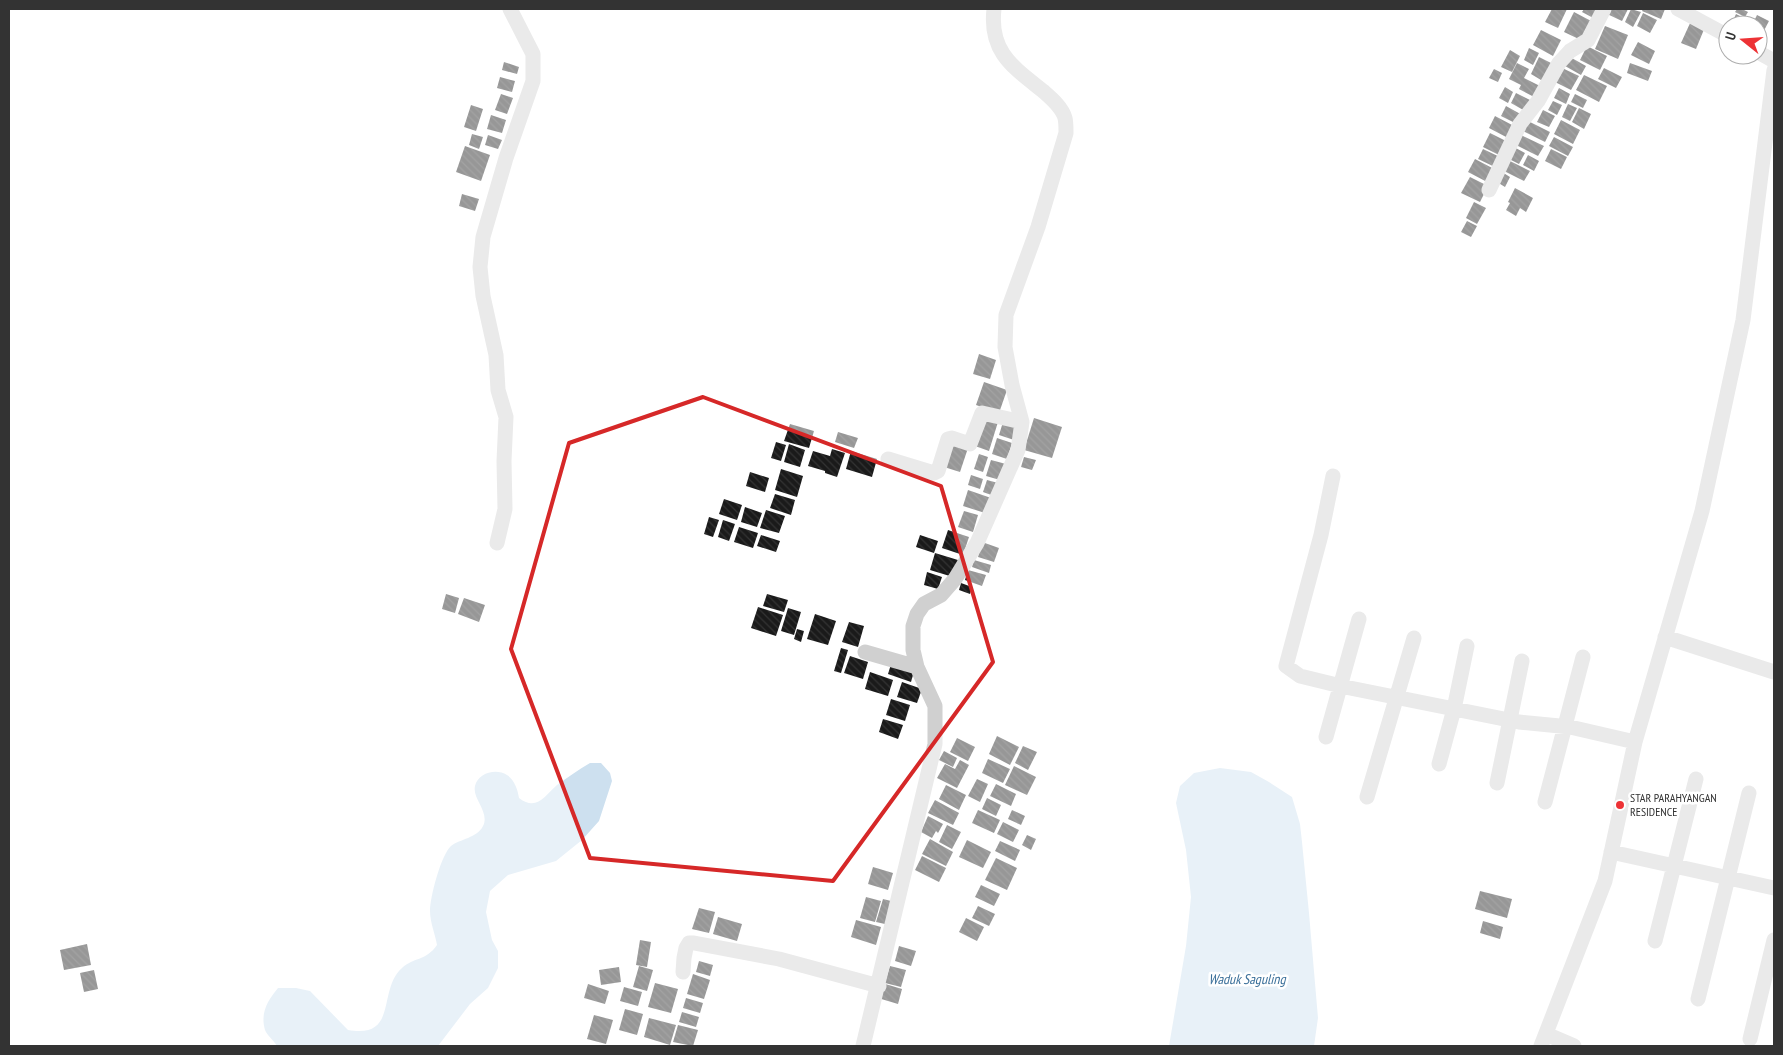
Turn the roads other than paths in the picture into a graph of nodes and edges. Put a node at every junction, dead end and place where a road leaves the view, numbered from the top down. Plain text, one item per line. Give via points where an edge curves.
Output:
1 (510, 9) edge
2 (994, 9) edge
3 (1604, 9) edge
4 (1678, 9) edge
5 (1718, 31) edge
6 (1774, 70) edge
7 (1489, 190) dead end
8 (1022, 422) junction
9 (888, 459) dead end
10 (1333, 476) dead end
11 (497, 543) dead end
12 (1358, 619) dead end
13 (1666, 637) junction
14 (1414, 638) dead end
15 (1467, 646) dead end
16 (865, 652) dead end
17 (1583, 657) dead end
18 (1522, 662) dead end
19 (917, 666) junction
20 (1774, 672) edge
21 (1340, 686) junction
22 (1397, 697) junction
23 (1454, 708) junction
24 (1510, 720) junction
25 (1564, 727) junction
26 (1326, 738) dead end
27 (1634, 742) junction
28 (1439, 764) dead end
29 (1696, 778) dead end
30 (1497, 783) dead end
31 (1749, 793) dead end
32 (1366, 797) dead end
33 (1545, 802) dead end
34 (1611, 852) junction
35 (1673, 866) junction
36 (1729, 878) junction
37 (1774, 888) edge
38 (1774, 940) edge
39 (1654, 941) dead end
40 (683, 972) dead end
41 (879, 986) junction
42 (1698, 999) dead end
43 (1750, 1038) dead end
44 (1544, 1040) edge
45 (863, 1046) edge
46 (1574, 1046) edge

1 - 11 street via 533,54 533,81 483,237 480,267 496,355 498,390 506,416 505,509
2 - 8 street via 996,38 1001,51 1011,66 1051,98 1065,118 1066,133 1060,157 1006,315 1006,347
3 - 7 street via 1588,40 1570,51 1559,63 1538,101 1520,124
4 - 5 street
6 - 13 street via 1743,320 1702,511
8 - 9 street via 982,414 970,444 948,439 941,464 934,473
8 - 19 street via 1018,450 977,543 955,579 941,595 924,604 917,614 912,639
10 - 21 street via 1321,535 1286,666 1300,676
12 - 21 street
13 - 20 street
13 - 27 street
14 - 22 street
15 - 23 street
16 - 19 street
17 - 25 street
18 - 24 street
19 - 41 street via 935,706 935,744
21 - 22 street
21 - 26 street
22 - 23 street
22 - 32 street
23 - 24 street
23 - 28 street
24 - 25 street
24 - 30 street
25 - 27 street
25 - 33 street
27 - 34 street
29 - 35 street
31 - 36 street
34 - 35 street
34 - 44 street via 1605,881
35 - 36 street
35 - 39 street
36 - 37 street
36 - 42 street
38 - 43 street
40 - 41 street via 686,948 689,943 694,943 779,959
41 - 45 street
44 - 46 street

